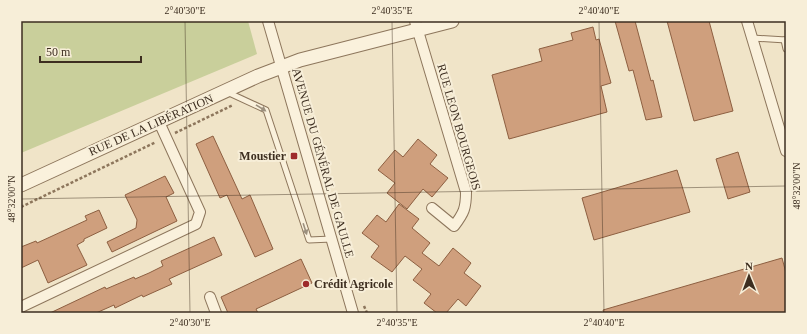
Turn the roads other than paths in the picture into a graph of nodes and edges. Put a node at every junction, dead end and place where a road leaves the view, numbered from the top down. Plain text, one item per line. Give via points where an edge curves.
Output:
1 (268, 21) edge
2 (452, 21) edge
3 (747, 21) edge
4 (416, 25) edge
5 (752, 38) junction
6 (785, 40) edge
7 (786, 49) edge
8 (282, 67) junction
9 (226, 92) junction
10 (159, 122) junction
11 (786, 151) edge
12 (21, 185) edge
13 (432, 208) dead end
14 (332, 238) junction
15 (210, 297) dead end
16 (21, 307) edge
17 (216, 313) edge
18 (353, 313) edge

1 - 8 street, AVENUE DU GÉNÉRAL DE GAULLE
2 - 4 street, RUE DE LA LIBÉRATION
3 - 5 street
4 - 8 street, RUE DE LA LIBÉRATION
4 - 13 street, RUE LEON BOURGEOIS via 466,192 463,214 454,226
5 - 6 lane
5 - 11 street
6 - 7 lane
8 - 9 street, RUE DE LA LIBÉRATION
8 - 14 street, AVENUE DU GÉNÉRAL DE GAULLE
9 - 10 street, RUE DE LA LIBÉRATION
9 -> 14 lane via 266,110 309,240
10 - 12 street, RUE DE LA LIBÉRATION
10 - 16 street via 200,212 196,224
14 - 18 street, AVENUE DU GÉNÉRAL DE GAULLE
15 - 17 street

